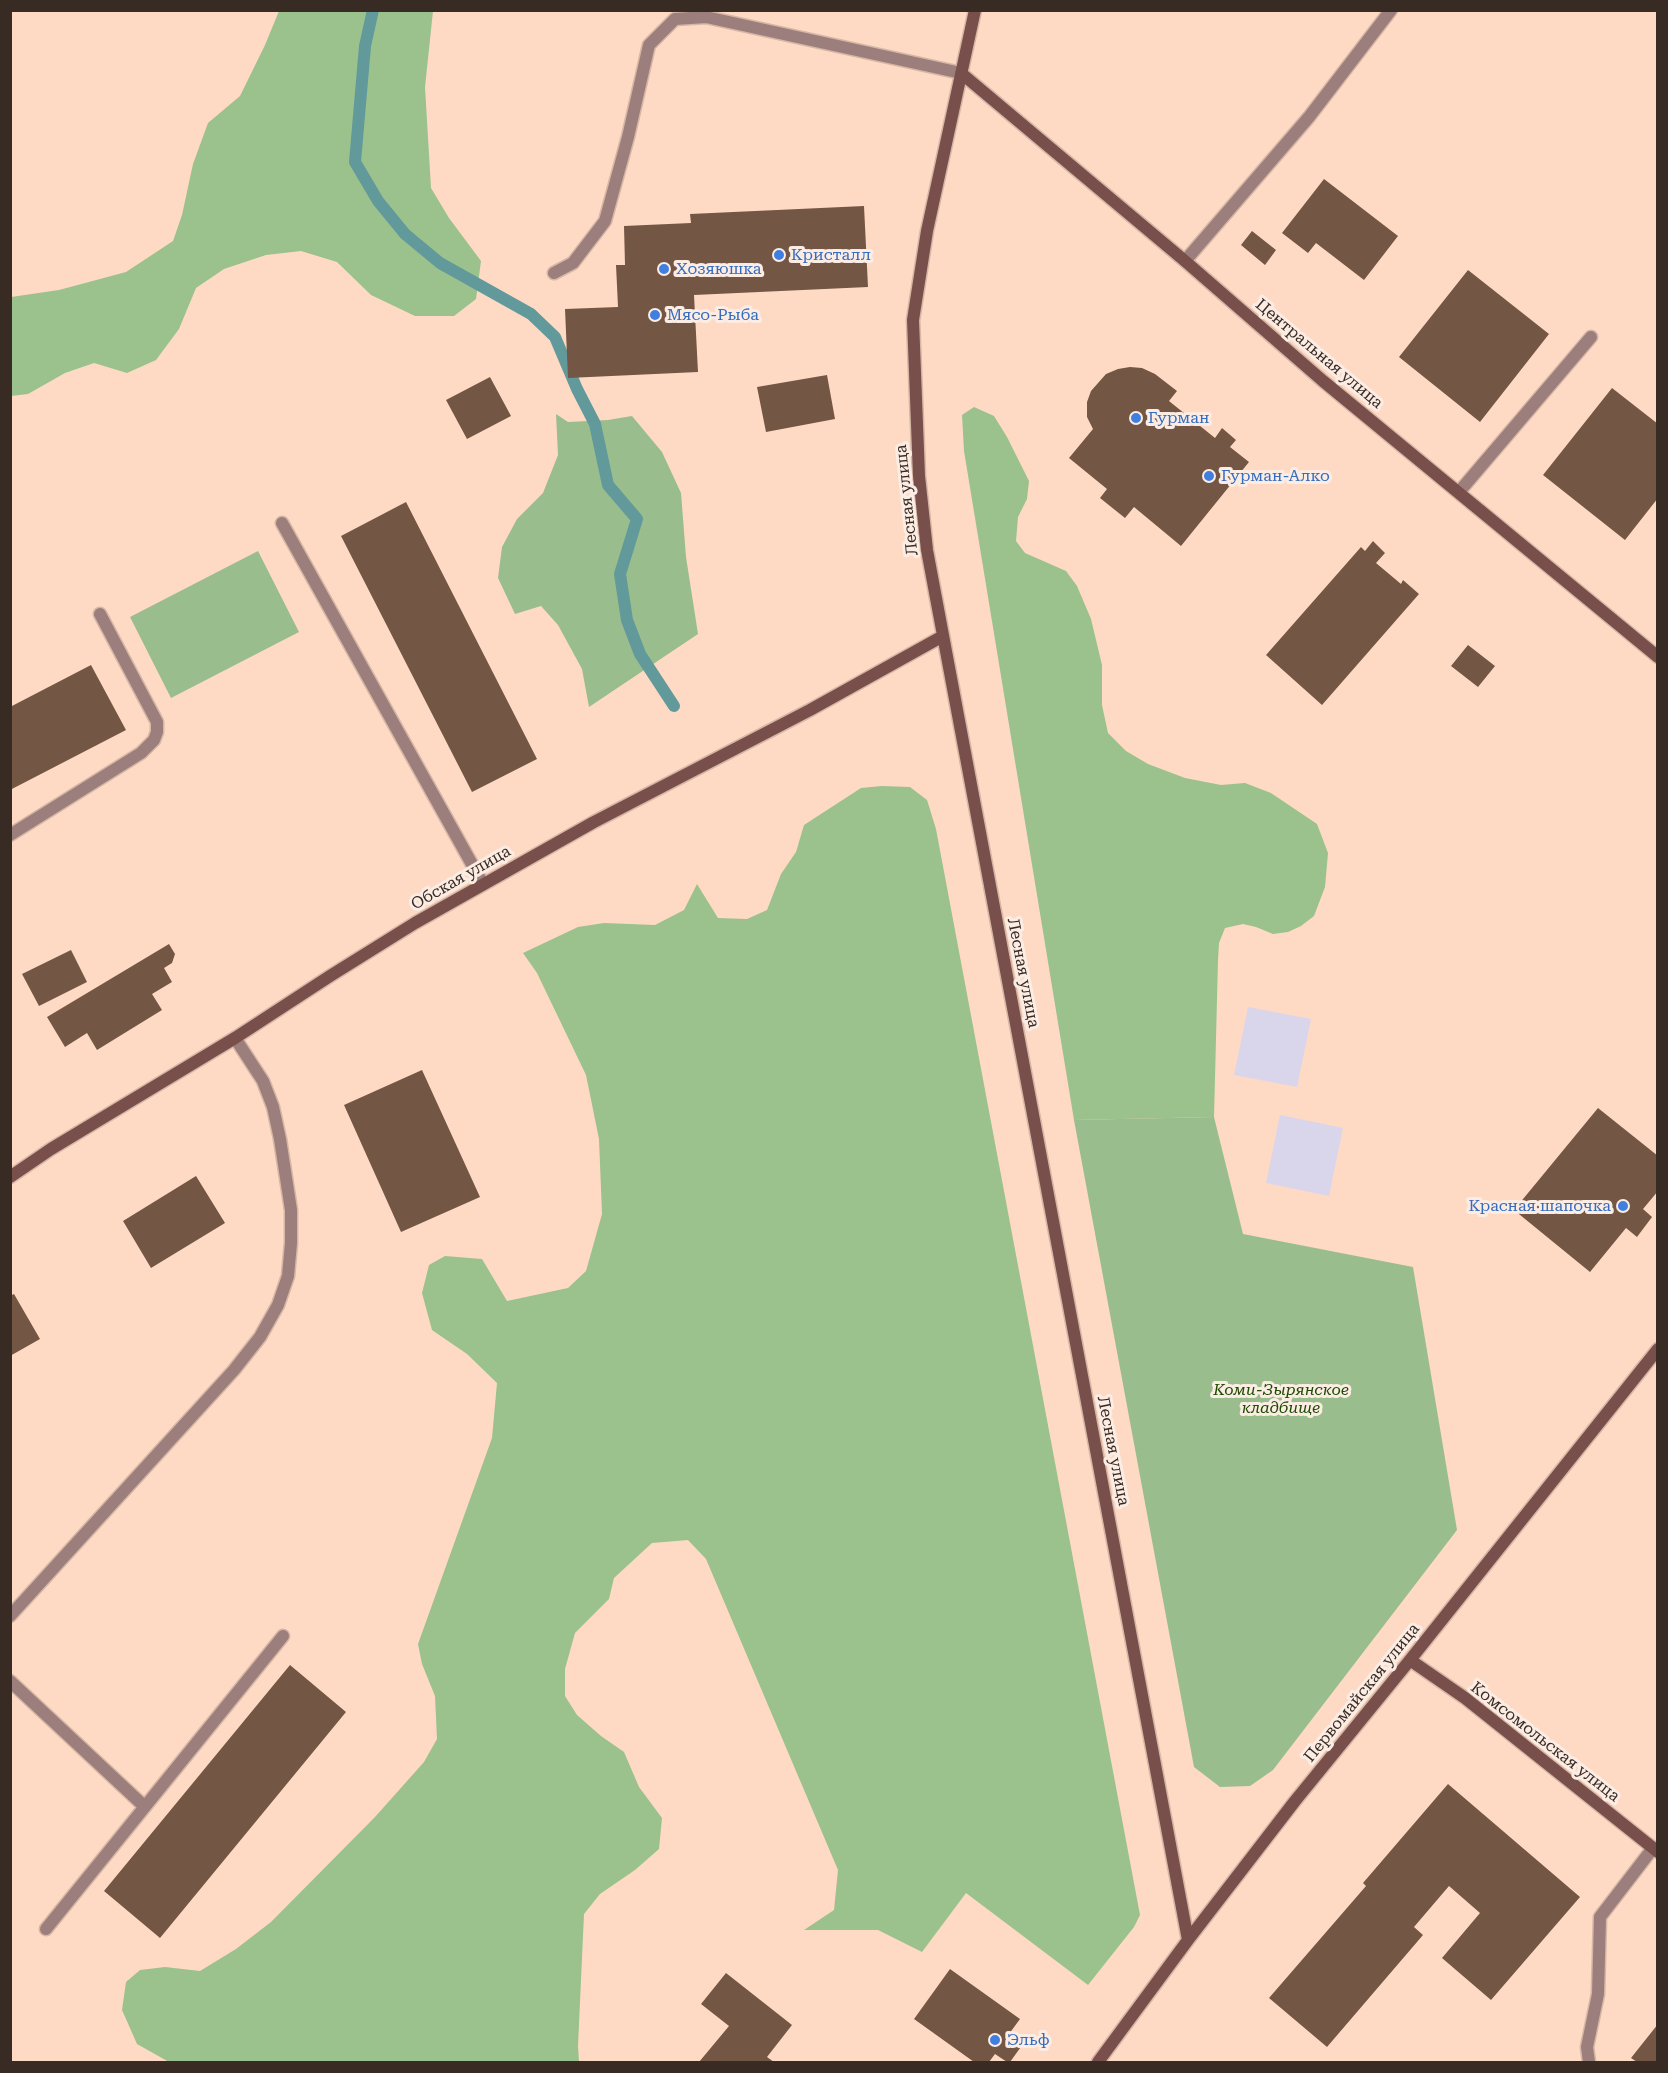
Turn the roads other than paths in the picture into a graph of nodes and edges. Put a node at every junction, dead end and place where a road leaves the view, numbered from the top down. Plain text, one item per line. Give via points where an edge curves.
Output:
1 (975, 10) edge
2 (1391, 10) edge
3 (961, 74) junction
4 (1185, 261) junction
5 (554, 273) dead end
6 (1591, 337) dead end
7 (1459, 492) junction
8 (282, 523) dead end
9 (100, 614) dead end
10 (943, 636) junction
11 (1658, 657) edge
12 (10, 835) edge
13 (483, 884) junction
14 (235, 1038) junction
15 (10, 1177) edge
16 (1658, 1349) edge
17 (10, 1616) edge
18 (283, 1636) dead end
19 (1410, 1660) junction
20 (10, 1681) edge
21 (145, 1807) junction
22 (1655, 1850) edge
23 (46, 1929) dead end
24 (1188, 1940) junction
25 (1098, 2062) edge
26 (1589, 2062) edge

1 - 3 street, Лесная улица
2 - 4 lane via 1309,117
3 - 4 street, Центральная улица
3 - 5 lane via 706,17 675,19 649,45 605,221 573,263
3 - 10 street, Лесная улица via 927,231 913,320 919,476 927,550
4 - 7 street, Центральная улица
6 - 7 lane
7 - 11 street, Центральная улица
8 - 13 lane
9 - 12 lane via 157,722 154,740 141,753
10 - 13 street, Обская улица
10 - 24 street, Лесная улица
13 - 14 street, Обская улица
14 - 15 street, Обская улица
14 - 17 lane via 263,1081 282,1151 291,1210 291,1243 288,1276 278,1305 260,1337 234,1370
16 - 19 street, Первомайская улица
18 - 21 lane
19 - 22 street, Комсомольская улица via 1464,1698
19 - 24 street, Первомайская улица
20 - 21 lane
21 - 23 lane
22 - 26 lane via 1600,1917 1598,1994 1587,2047
24 - 25 street, Первомайская улица

